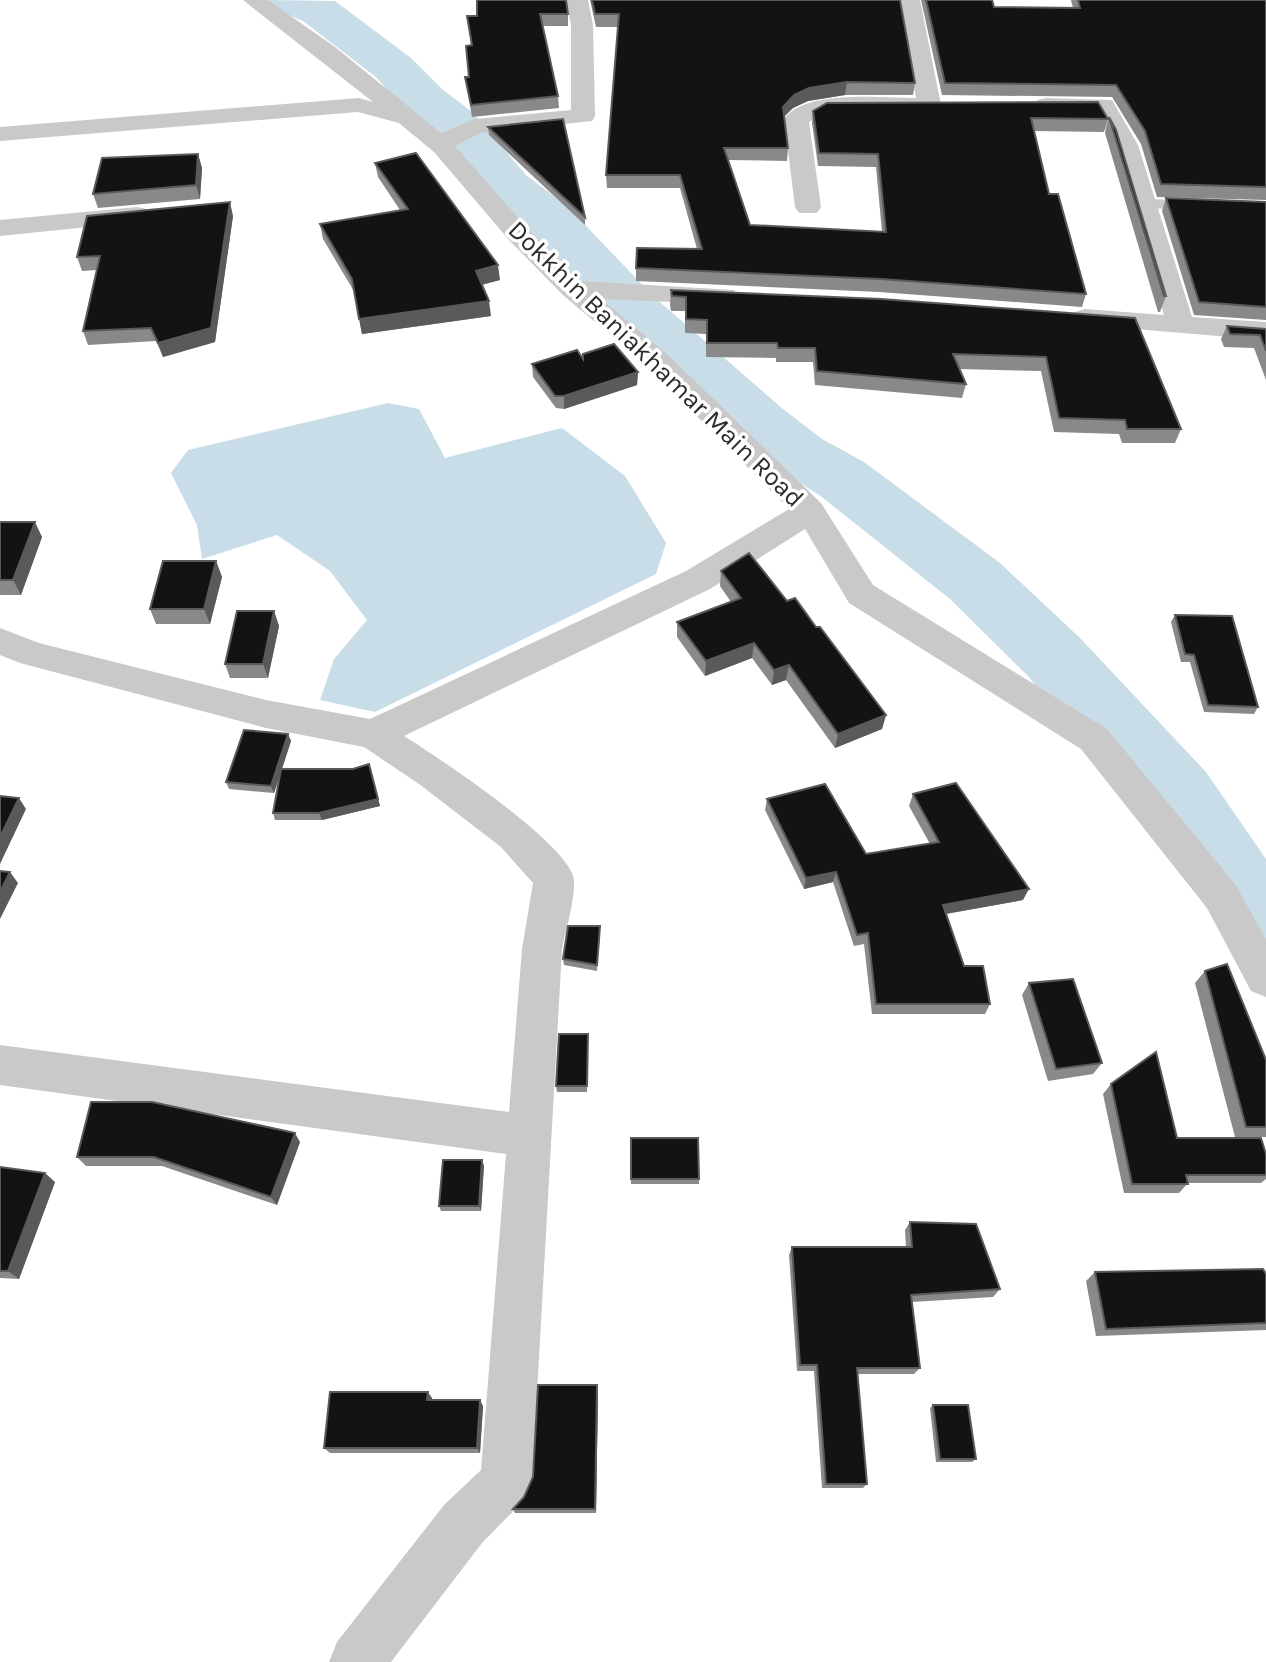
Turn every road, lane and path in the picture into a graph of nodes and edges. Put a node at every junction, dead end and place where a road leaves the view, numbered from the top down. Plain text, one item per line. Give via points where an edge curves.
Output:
1 (254, 0) edge
2 (577, 0) edge
3 (909, 0) edge
4 (929, 106) junction
5 (956, 106) edge
6 (1023, 106) edge
7 (412, 121) junction
8 (0, 134) edge
9 (440, 143) junction
10 (1146, 204) junction
11 (808, 207) dead end
12 (1266, 207) edge
13 (163, 213) edge
14 (0, 228) edge
15 (573, 289) junction
16 (754, 297) edge
17 (1058, 316) edge
18 (1181, 326) junction
19 (1266, 331) edge
20 (810, 511) junction
21 (0, 641) edge
22 (373, 734) junction
23 (1266, 978) edge
24 (0, 1065) edge
25 (530, 1136) junction
26 (357, 1662) edge

1 - 7 street, Dokkhin Baniakhamar Main Road
2 - 9 street via 582,25 583,116 475,127
3 - 4 street
4 - 5 street
4 - 11 street via 820,106 796,119
6 - 10 street via 1104,106 1126,145
7 - 8 street via 359,104
7 - 9 street, Dokkhin Baniakhamar Main Road
9 - 15 street, Dokkhin Baniakhamar Main Road via 518,234
10 - 12 lane
10 - 18 street
13 - 14 street
15 - 16 street
15 - 20 street, Dokkhin Baniakhamar Main Road via 658,361
17 - 18 street
18 - 19 street
20 - 22 street via 698,580
20 - 23 street, Dokkhin Baniakhamar Main Road via 861,594 1094,739 1221,896
21 - 22 street via 32,654 240,708
22 - 25 street via 515,836 554,879 542,949
24 - 25 street
25 - 26 street via 506,1482 463,1524

